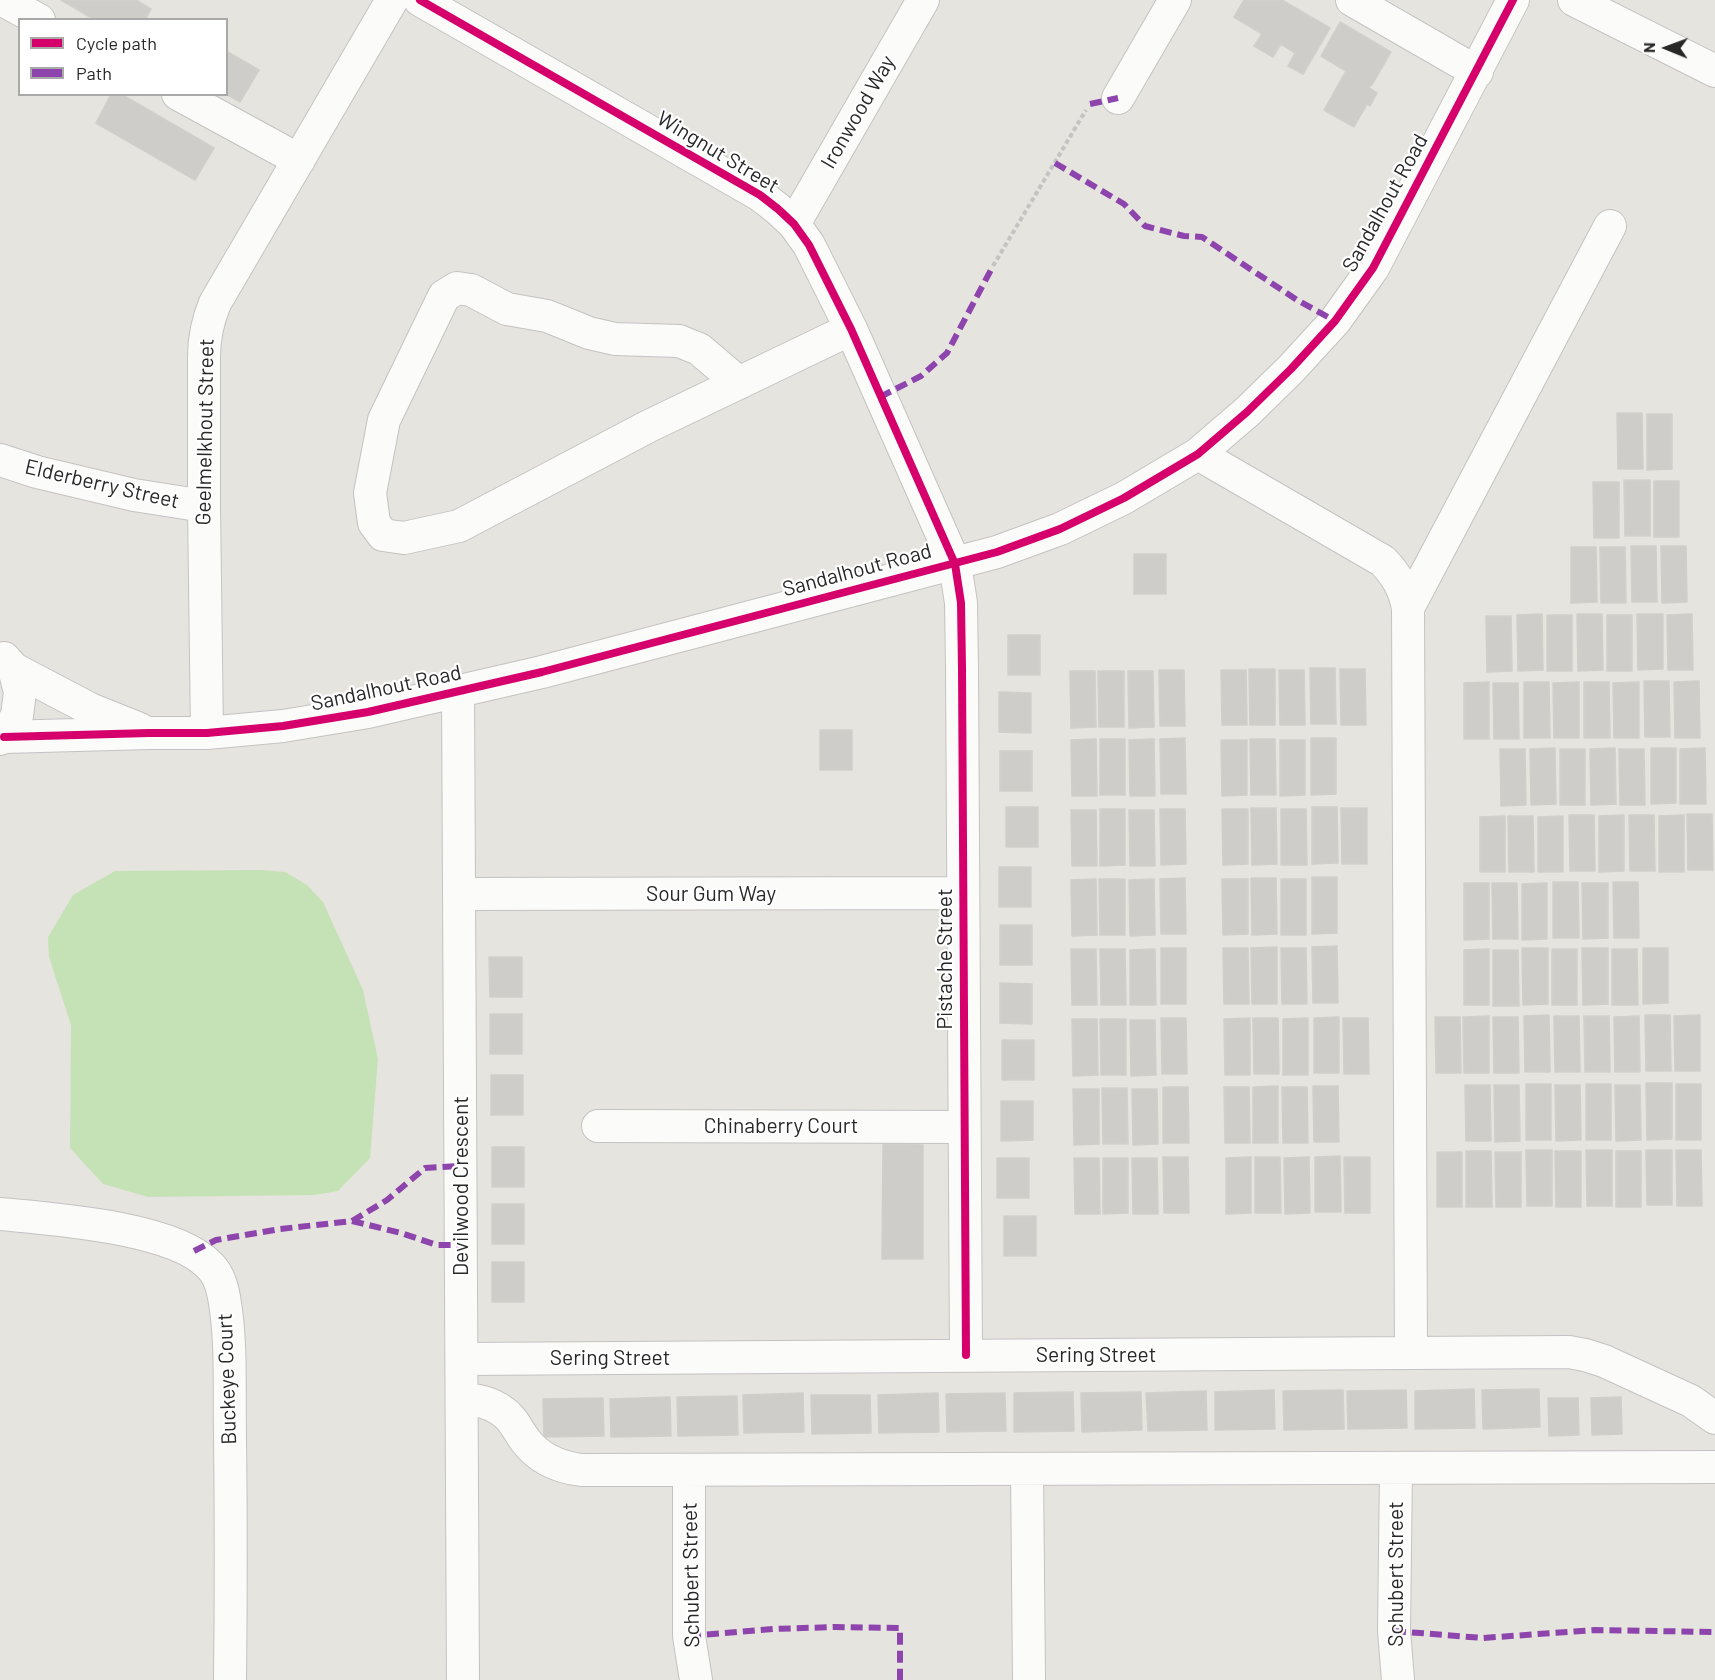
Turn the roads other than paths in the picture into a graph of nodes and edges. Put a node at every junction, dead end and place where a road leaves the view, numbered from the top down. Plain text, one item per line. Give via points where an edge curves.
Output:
1 (3, 0) edge
2 (392, 0) edge
3 (420, 0) edge
4 (923, 0) edge
5 (1175, 0) edge
6 (1352, 0) edge
7 (1513, 0) edge
8 (1574, 0) edge
9 (35, 18) edge
10 (1715, 71) edge
11 (1477, 72) junction
12 (182, 96) edge
13 (1104, 101) road end
14 (299, 160) junction
15 (794, 224) junction
16 (1610, 226) dead end
17 (851, 329) junction
18 (739, 383) junction
19 (1198, 454) junction
20 (0, 460) edge
21 (204, 506) junction
22 (955, 564) junction
23 (1408, 608) junction
24 (7, 661) edge
25 (458, 692) junction
26 (150, 733) junction
27 (207, 733) junction
28 (2, 738) edge
29 (963, 893) junction
30 (459, 894) junction
31 (598, 1126) dead end
32 (964, 1127) junction
33 (0, 1214) edge
34 (1411, 1353) junction
35 (966, 1355) junction
36 (462, 1359) junction
37 (462, 1398) junction
38 (1715, 1418) edge
39 (1715, 1467) edge
40 (1396, 1468) junction
41 (1027, 1469) junction
42 (690, 1470) junction
43 (230, 1680) edge
44 (463, 1680) edge
45 (696, 1680) edge
46 (1029, 1680) edge
47 (1398, 1680) edge

1 - 9 street
2 - 14 street, Geelmelkhout Street
3 - 15 street, Wingnut Street via 760,195
4 - 15 street, Ironwood Way
5 - 13 street
6 - 11 street
7 - 11 street, Sandalhout Road
8 - 10 street
11 - 19 street, Sandalhout Road via 1373,268 1335,321 1291,369
12 - 14 street
14 - 21 street, Geelmelkhout Street via 209,316 204,344
15 - 17 street, Wingnut Street via 809,245
16 - 23 street
17 - 18 street
17 - 22 street, Wingnut Street
18 - 18 street via 699,349 680,341 615,339 589,333 547,316 507,309 471,290 457,288 444,296 384,420 370,493 374,523 383,535 404,538 459,526
19 - 22 street, Sandalhout Road via 1124,498 1060,529
19 - 23 street via 1383,561 1401,583
20 - 21 street, Elderberry Street via 134,495
21 - 27 street, Geelmelkhout Street
22 - 25 street, Sandalhout Road
22 - 29 street, Pistache Street via 961,603
23 - 34 street
24 - 26 street via 90,708
24 - 28 street via 20,692 17,716
25 - 27 street, Sandalhout Road via 325,720
25 - 30 street, Devilwood Crescent
26 - 27 street, Sandalhout Road
26 - 28 street
29 - 30 street, Sour Gum Way
29 - 32 street, Pistache Street
30 - 36 street, Devilwood Crescent
31 - 32 street, Chinaberry Court
32 - 35 street, Pistache Street
33 - 43 street, Buckeye Court via 149,1235 194,1251 218,1276 229,1340
34 - 35 street, Sering Street
34 - 38 street, Sering Street via 1584,1355 1691,1401
35 - 36 street, Sering Street
36 - 37 street, Devilwood Crescent
37 - 42 street via 478,1400 503,1412 531,1448 567,1468
37 - 44 street, Devilwood Crescent
39 - 40 street
40 - 41 street
40 - 47 street, Schubert Street via 1394,1631
41 - 42 street
41 - 46 street
42 - 45 street, Schubert Street via 689,1636

